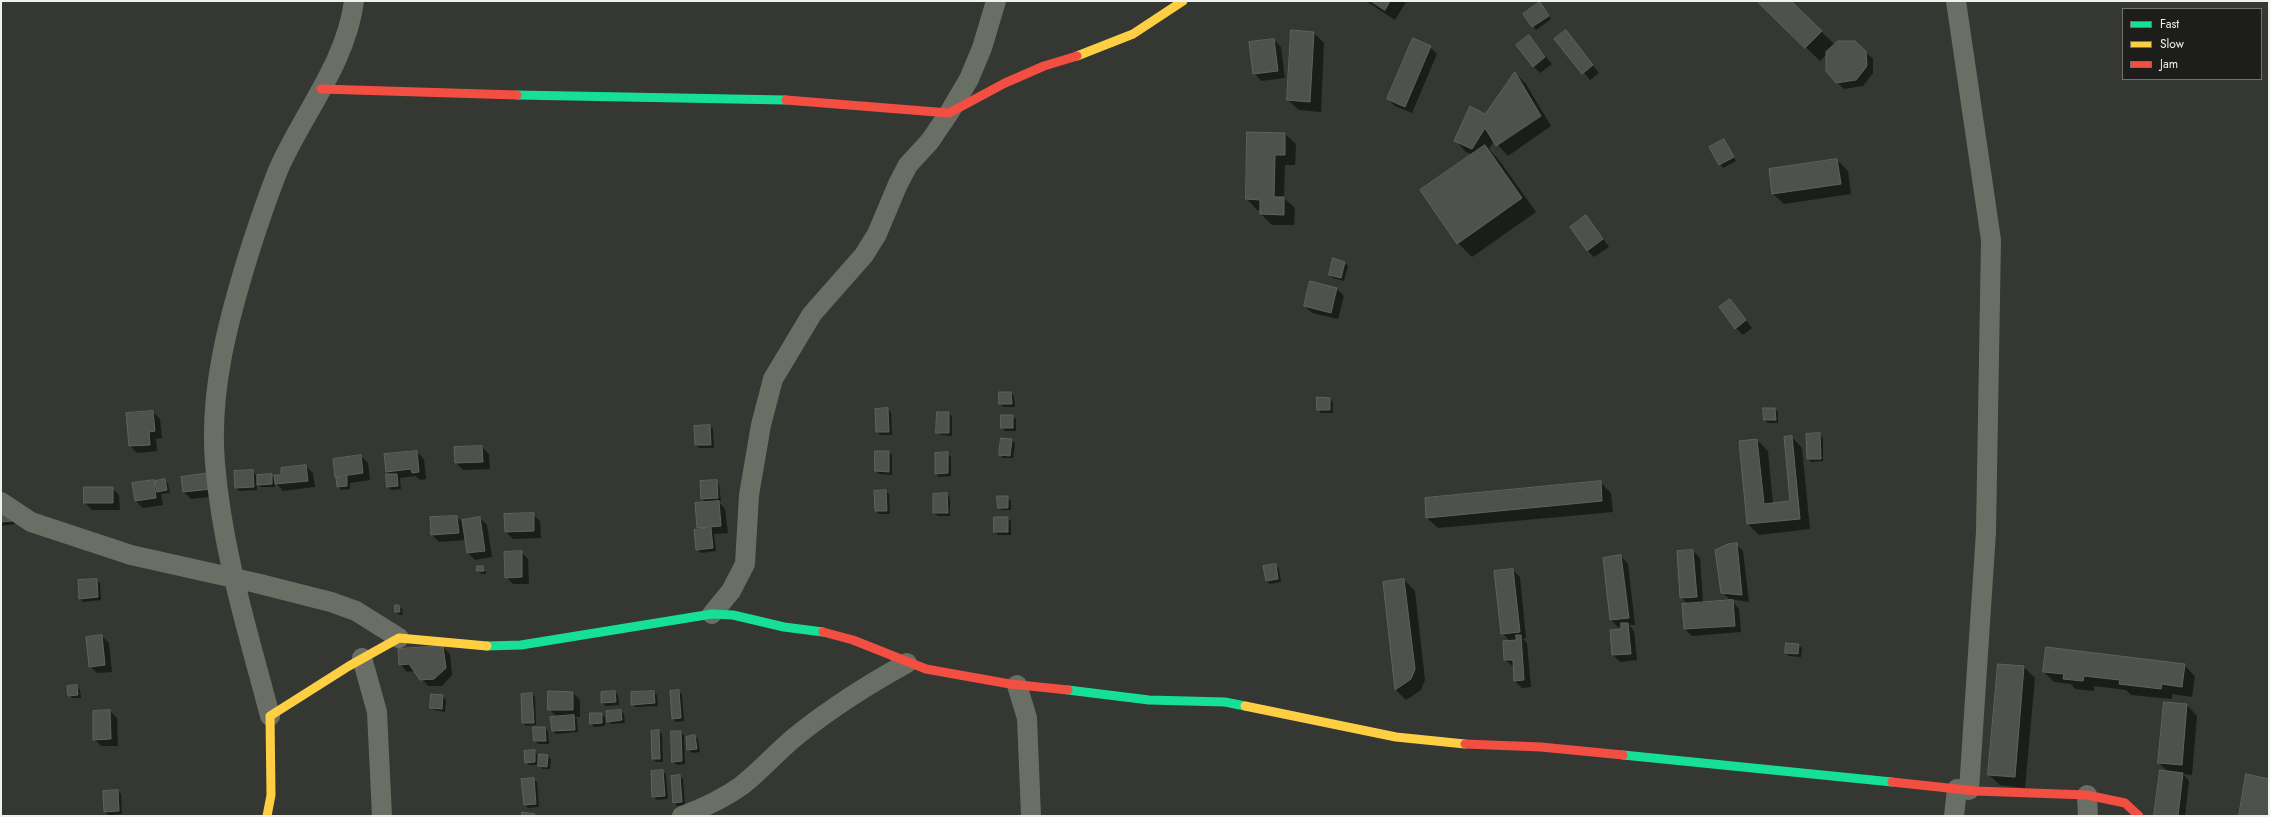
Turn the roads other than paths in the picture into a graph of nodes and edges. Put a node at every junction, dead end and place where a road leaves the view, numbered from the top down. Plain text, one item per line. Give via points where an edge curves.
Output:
1 (354, 1) edge
2 (996, 1) edge
3 (1183, 1) edge
4 (1956, 1) edge
5 (321, 90) junction
6 (949, 113) junction
7 (1, 502) edge
8 (233, 577) junction
9 (712, 614) junction
10 (399, 638) junction
11 (362, 658) junction
12 (907, 664) junction
13 (1017, 685) junction
14 (270, 716) junction
15 (1963, 790) junction
16 (2087, 795) junction
17 (267, 816) edge
18 (382, 816) edge
19 (682, 816) edge
20 (1031, 816) edge
21 (1954, 816) edge
22 (2088, 816) edge
23 (2138, 816) edge

1 - 5 street via 345,41
2 - 6 street via 982,48 969,79
3 - 6 street via 1133,34 1018,77
4 - 15 street via 1991,240 1986,532
5 - 6 street via 774,99
5 - 8 street via 280,168 266,204 236,294 217,376 215,460
6 - 9 street via 930,141 908,166 877,234 864,255 812,314 774,379 761,425 749,495 745,564 731,591
7 - 8 street via 31,522 93,544
8 - 10 street via 331,602 356,611
8 - 14 street via 242,619
9 - 10 street via 521,645 487,646
9 - 12 street via 733,615 784,627 820,631 853,640
10 - 11 street
11 - 14 street
11 - 18 street via 376,712
12 - 13 street
12 - 19 street via 864,687 824,714 779,750 742,785 704,808
13 - 15 street via 1149,700 1225,702 1396,737 1464,744 1541,747
13 - 20 street via 1027,718
14 - 17 street via 271,795
15 - 16 street
15 - 21 street
16 - 22 street
16 - 23 street via 2125,802

